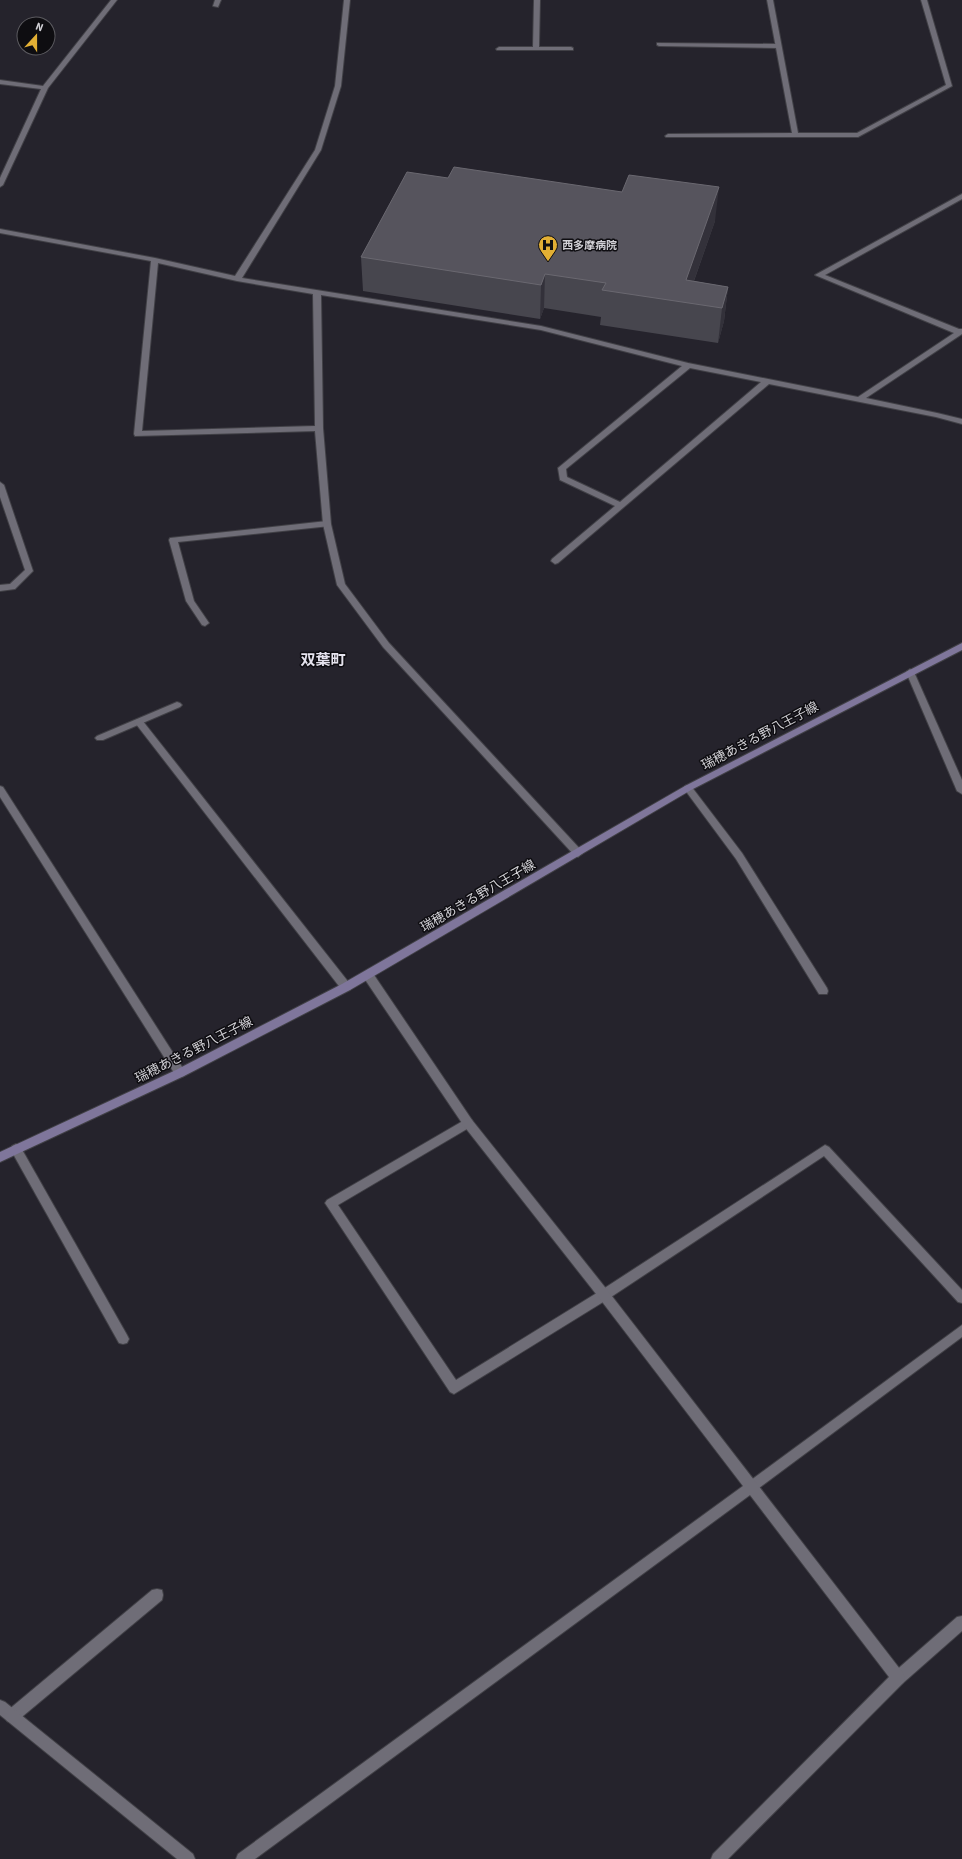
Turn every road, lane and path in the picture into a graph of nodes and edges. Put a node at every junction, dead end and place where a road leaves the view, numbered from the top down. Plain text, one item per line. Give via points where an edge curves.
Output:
1 (114, 0) edge
2 (347, 0) edge
3 (537, 0) edge
4 (770, 0) edge
5 (924, 0) edge
6 (659, 44) dead end
7 (778, 46) junction
8 (570, 48) dead end
9 (500, 49) dead end
10 (536, 49) junction
11 (0, 82) edge
12 (45, 88) junction
13 (795, 134) junction
14 (668, 136) dead end
15 (0, 185) edge
16 (962, 196) edge
17 (0, 231) edge
18 (154, 260) junction
19 (237, 279) junction
20 (317, 292) junction
21 (960, 332) edge
22 (688, 365) junction
23 (767, 382) junction
24 (860, 399) junction
25 (962, 422) edge
26 (319, 428) junction
27 (0, 485) edge
28 (620, 505) junction
29 (327, 524) junction
30 (555, 561) dead end
31 (0, 588) edge
32 (205, 623) dead end
33 (962, 646) edge
34 (910, 672) junction
35 (177, 705) dead end
36 (139, 722) junction
37 (100, 738) dead end
38 (688, 788) junction
39 (0, 789) edge
40 (962, 791) edge
41 (578, 853) junction
42 (368, 975) junction
43 (346, 987) junction
44 (823, 991) dead end
45 (180, 1073) junction
46 (468, 1123) junction
47 (16, 1149) junction
48 (0, 1157) edge
49 (604, 1295) junction
50 (962, 1298) edge
51 (962, 1330) edge
52 (123, 1340) dead end
53 (751, 1487) junction
54 (157, 1595) dead end
55 (962, 1622) edge
56 (898, 1678) junction
57 (0, 1707) edge
58 (12, 1716) junction
59 (188, 1859) edge
60 (243, 1859) edge
61 (718, 1859) edge

1 - 12 street
2 - 19 street via 338,86 318,150
3 - 10 street
4 - 7 street
5 - 13 street via 949,86 858,135
6 - 7 street
7 - 13 street
8 - 10 street
9 - 10 street
11 - 12 street
12 - 15 street
13 - 14 street
16 - 21 street via 819,274
17 - 18 street
18 - 19 street
18 - 26 street via 138,434
19 - 20 street
20 - 22 street via 541,328
20 - 26 street
21 - 24 street
22 - 23 street
22 - 28 street via 562,468 563,478
23 - 24 street
23 - 28 street
24 - 25 street
26 - 29 street
27 - 31 street via 29,571 12,587
28 - 30 street
29 - 32 street via 173,540 190,601
29 - 41 street via 342,585 382,639
33 - 34 main road, 瑞穂あきる野八王子線
34 - 38 main road, 瑞穂あきる野八王子線
34 - 40 street
35 - 36 street
36 - 37 street
36 - 43 street
38 - 41 main road, 瑞穂あきる野八王子線
38 - 44 street via 739,856
39 - 45 street
41 - 42 main road, 瑞穂あきる野八王子線
42 - 43 main road, 瑞穂あきる野八王子線
42 - 46 street
43 - 45 main road, 瑞穂あきる野八王子線
45 - 47 main road, 瑞穂あきる野八王子線
46 - 49 street
46 - 49 street via 331,1203 454,1388
47 - 48 main road, 瑞穂あきる野八王子線
47 - 52 street
49 - 50 street via 825,1150
49 - 53 street
51 - 53 street
53 - 56 street
53 - 60 street
54 - 58 street
55 - 56 street
56 - 61 street
57 - 58 street
58 - 59 street

